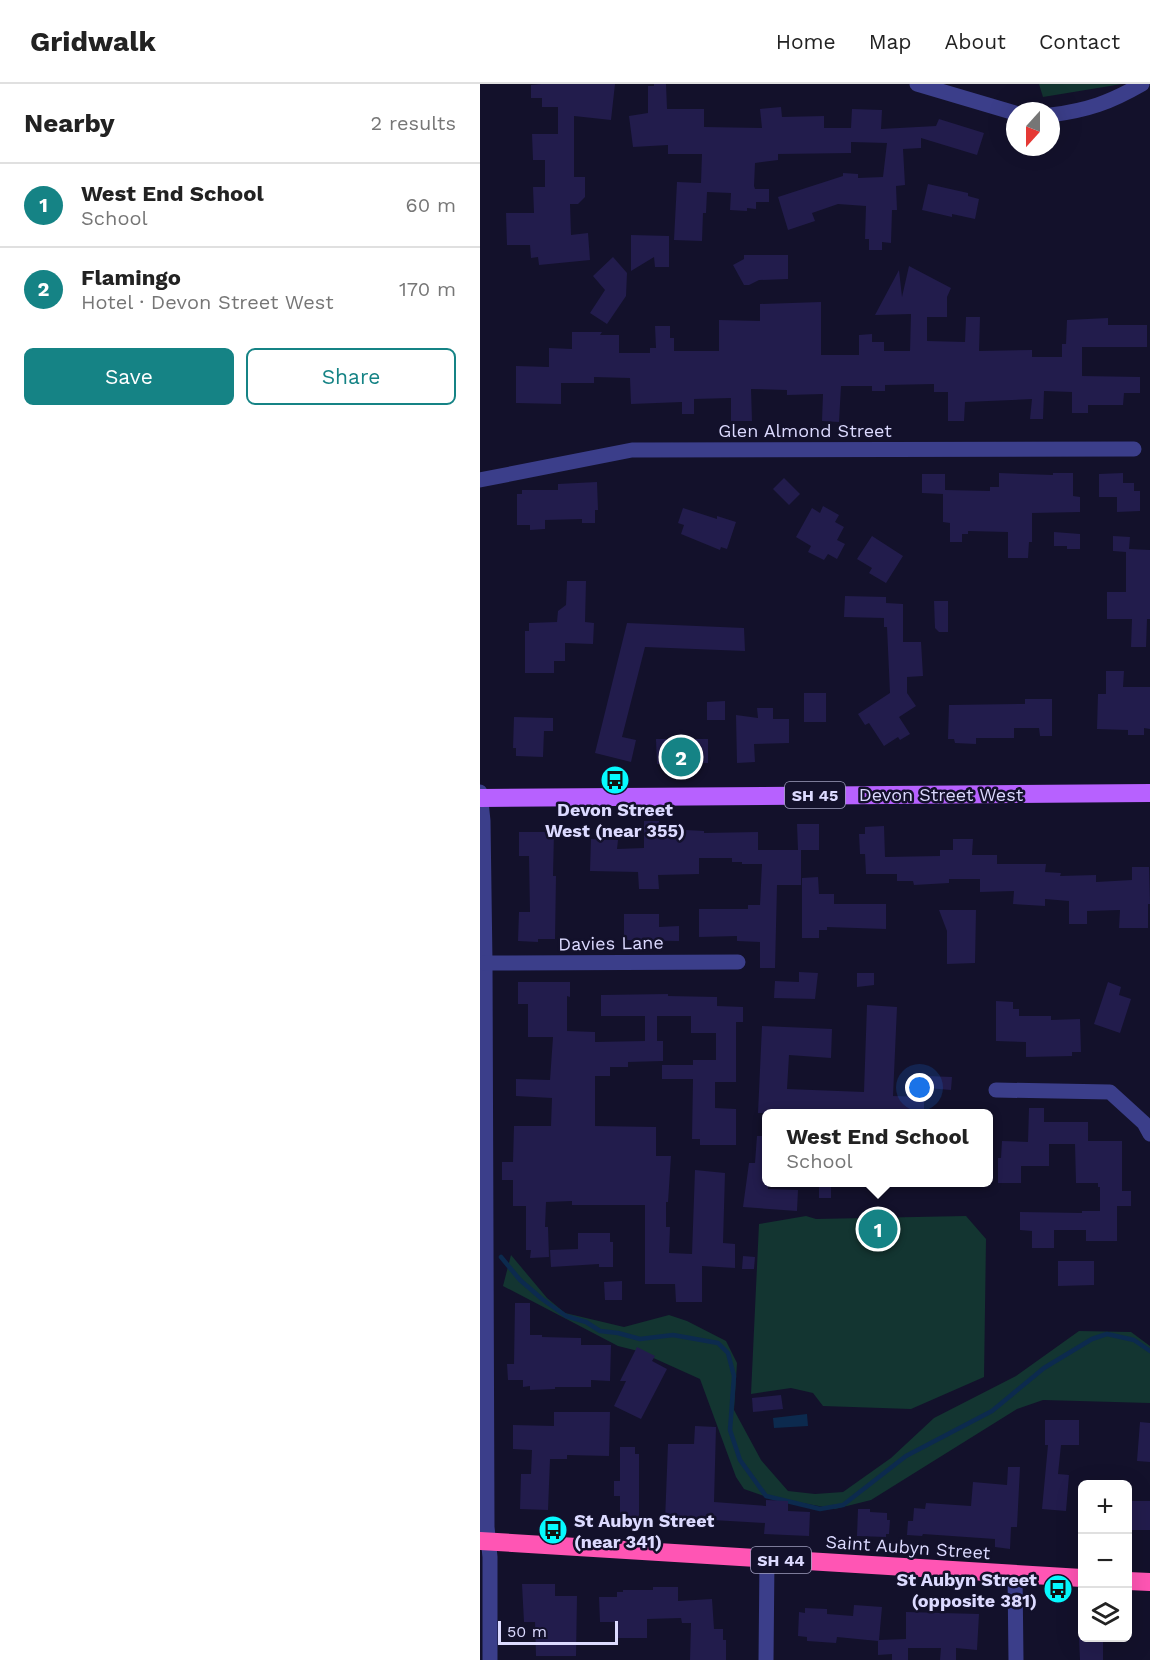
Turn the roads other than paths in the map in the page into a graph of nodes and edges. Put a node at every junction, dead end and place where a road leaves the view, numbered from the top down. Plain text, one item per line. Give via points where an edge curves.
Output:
1 (918, 84) edge
2 (1142, 84) edge
3 (1006, 109) edge
4 (1060, 114) edge
5 (1134, 448) dead end
6 (480, 480) edge
7 (480, 792) edge
8 (1150, 793) edge
9 (480, 798) edge
10 (738, 962) dead end
11 (485, 963) junction
12 (482, 1042) edge
13 (996, 1090) dead end
14 (1150, 1134) edge
15 (484, 1542) edge
16 (766, 1559) junction
17 (1015, 1575) junction
18 (1078, 1578) edge
19 (1132, 1581) edge
20 (1150, 1582) edge
21 (490, 1660) edge
22 (766, 1660) edge
23 (1016, 1660) edge

1 - 3 street
2 - 4 street via 1083,111
5 - 6 street, Glen Almond Street via 632,450
7 - 9 street
8 - 9 main road, Devon Street West / SH 45
9 - 11 street
10 - 11 street, Davies Lane
11 - 12 street
12 - 15 street via 487,1527
13 - 14 street via 1110,1092 1144,1123
15 - 16 highway, Saint Aubyn Street / SH 44
15 - 21 street via 490,1557
16 - 17 highway, Saint Aubyn Street / SH 44
16 - 22 street
17 - 18 highway, Saint Aubyn Street / SH 44
17 - 23 street
19 - 20 highway

